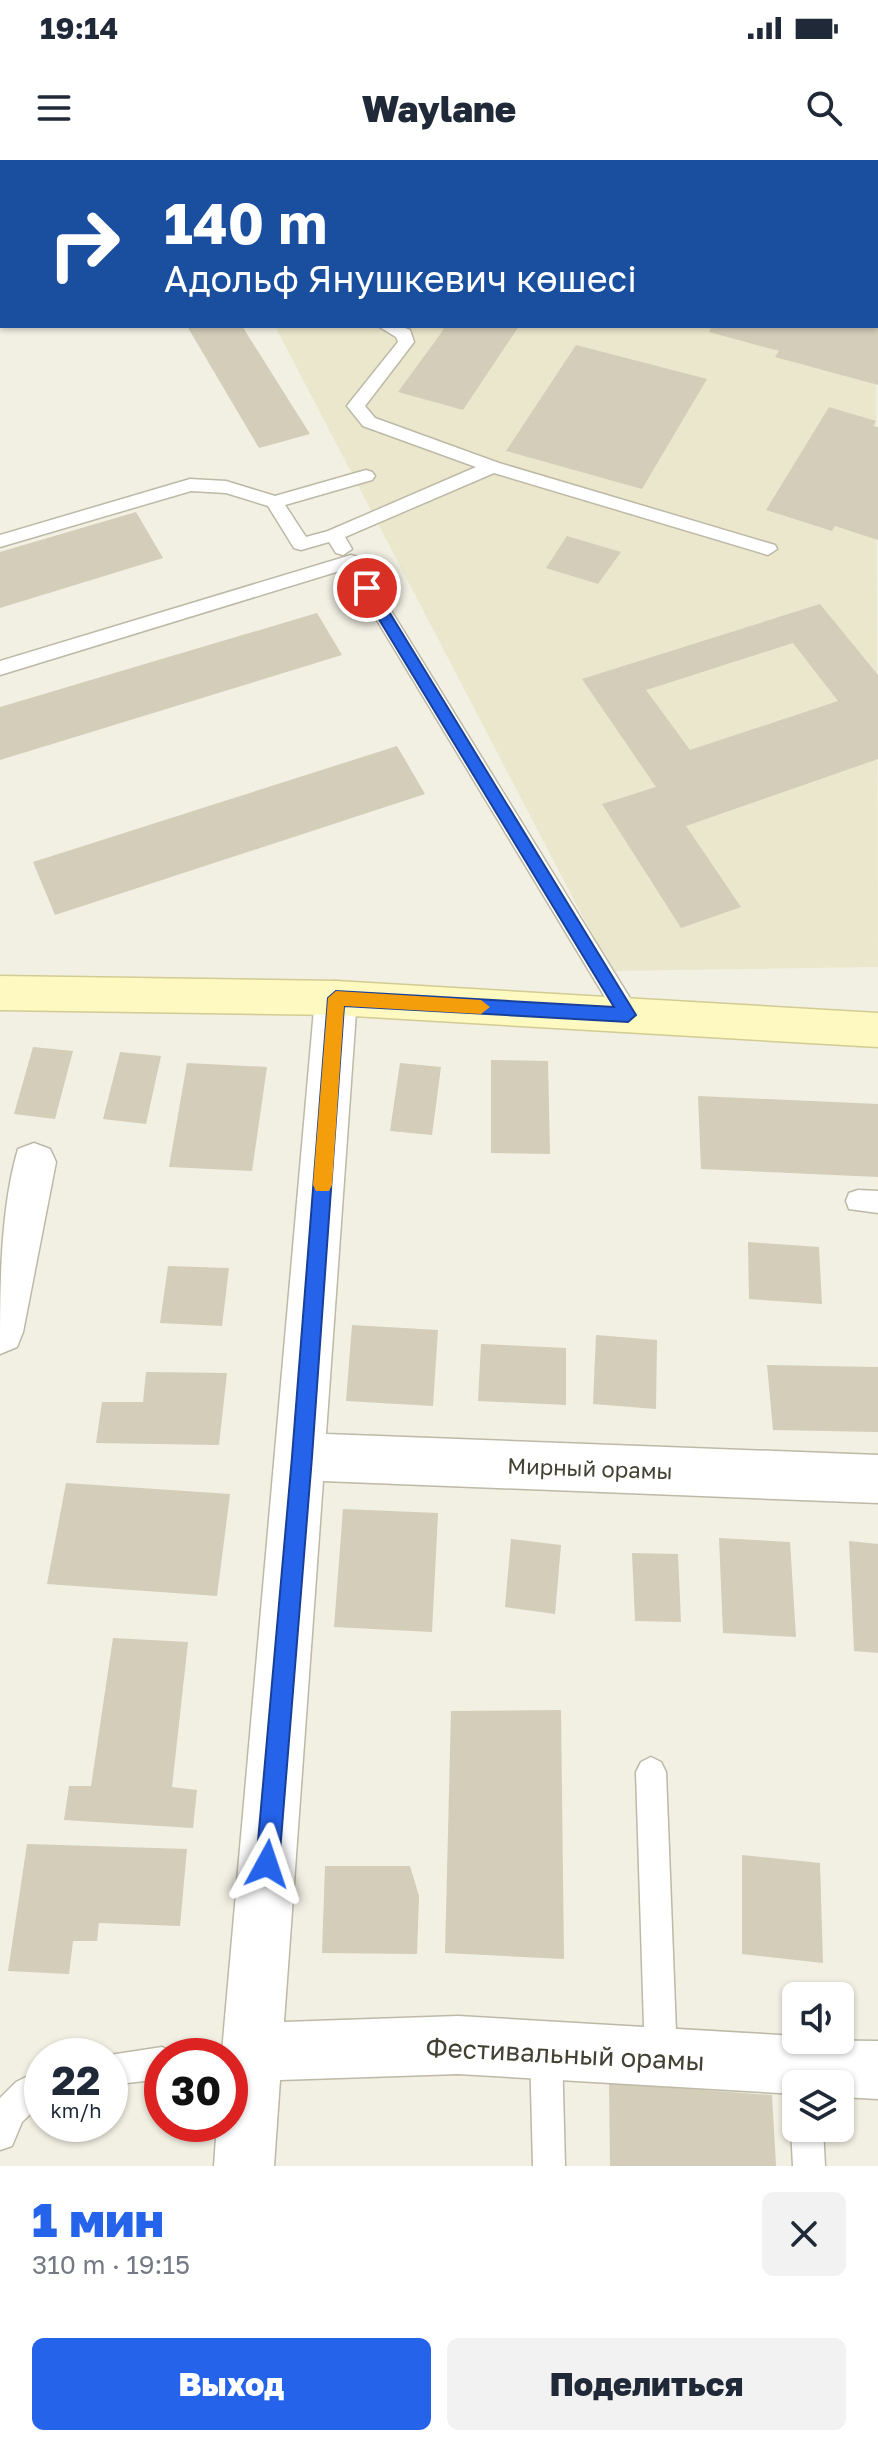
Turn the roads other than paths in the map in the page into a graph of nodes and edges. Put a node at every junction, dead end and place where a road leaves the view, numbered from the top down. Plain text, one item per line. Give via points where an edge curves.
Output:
1 (390, 328) edge
2 (493, 467) junction
3 (366, 476) dead end
4 (274, 502) junction
5 (334, 535) junction
6 (0, 541) edge
7 (768, 549) dead end
8 (351, 561) junction
9 (0, 668) edge
10 (0, 993) edge
11 (336, 998) junction
12 (628, 1015) junction
13 (878, 1030) edge
14 (34, 1162) dead end
15 (0, 1332) edge
16 (302, 1457) junction
17 (878, 1479) edge
18 (651, 1772) dead end
19 (238, 2038) edge
20 (546, 2051) junction
21 (248, 2054) edge
22 (661, 2058) junction
23 (878, 2070) edge
24 (854, 2072) edge
25 (782, 2073) edge
26 (24, 2094) edge
27 (0, 2134) edge
28 (242, 2142) edge
29 (808, 2142) edge
30 (244, 2166) edge
31 (549, 2166) edge
32 (809, 2166) edge

1 - 2 lane via 404,334 406,342 356,406 361,415
2 - 5 lane
2 - 7 lane
3 - 4 lane
4 - 5 lane via 301,544
4 - 6 lane via 226,487 190,485
5 - 8 lane
8 - 9 lane
8 - 12 lane
10 - 11 street
11 - 12 street
11 - 16 street
12 - 13 street
14 - 15 street
16 - 17 street, Мирный орамы
16 - 19 street
18 - 22 lane
20 - 21 street, Фестивальный орамы via 458,2045
20 - 22 street, Фестивальный орамы
20 - 31 lane
22 - 25 street, Фестивальный орамы
23 - 24 street, Фестивальный орамы
26 - 27 lane
28 - 30 street
29 - 32 lane

